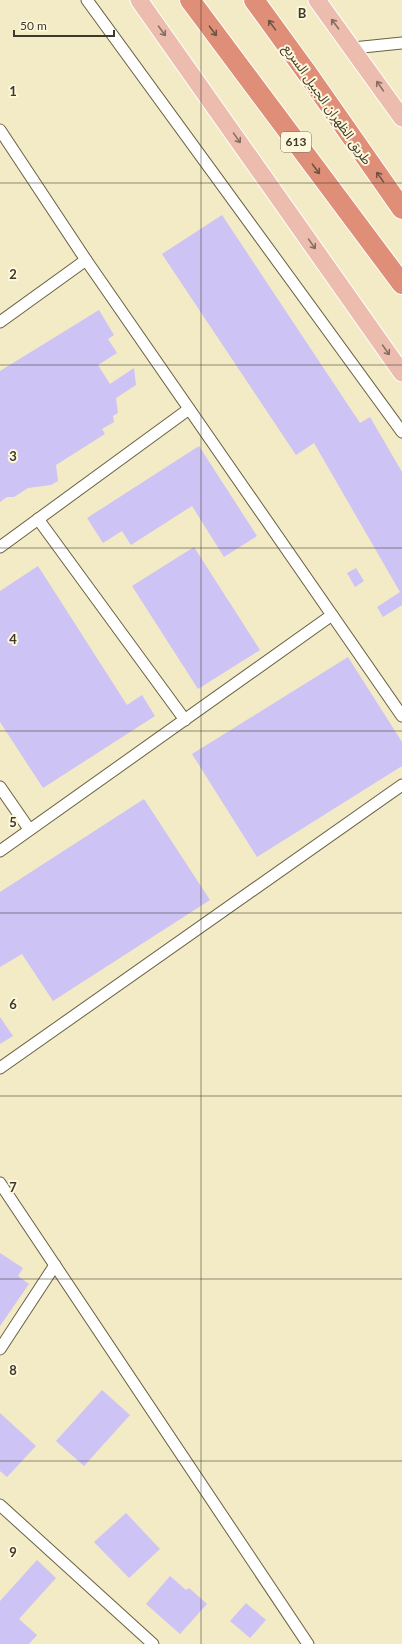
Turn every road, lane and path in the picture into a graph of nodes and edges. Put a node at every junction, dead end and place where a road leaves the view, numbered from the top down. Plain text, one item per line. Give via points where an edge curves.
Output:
1 (87, 0) edge
2 (139, 0) edge
3 (190, 0) edge
4 (254, 0) edge
5 (317, 0) edge
6 (402, 43) edge
7 (353, 48) junction
8 (402, 118) edge
9 (0, 130) edge
10 (402, 209) edge
11 (86, 260) junction
12 (402, 284) edge
13 (0, 322) edge
14 (402, 373) edge
15 (189, 409) junction
16 (402, 432) edge
17 (38, 519) junction
18 (0, 547) edge
19 (332, 615) junction
20 (402, 716) edge
21 (185, 720) junction
22 (402, 784) edge
23 (0, 787) edge
24 (29, 829) junction
25 (0, 851) edge
26 (0, 1068) edge
27 (0, 1183) edge
28 (55, 1266) junction
29 (0, 1348) edge
30 (0, 1505) edge
31 (153, 1644) edge
32 (308, 1644) edge

1 - 16 street
2 -> 14 main road
3 -> 12 highway, 613
10 -> 4 highway, طريق الظهران الجبيل السريع
7 -> 5 main road
6 - 7 street
8 -> 7 main road
9 - 11 street
11 - 13 street
11 - 15 street
15 - 17 street
15 - 19 street
17 - 18 street
17 - 21 street
19 - 20 street
19 - 21 street
21 - 24 street
22 - 26 street
23 - 24 street
24 - 25 street
27 - 28 street
28 - 29 street
28 - 32 street
30 - 31 street

